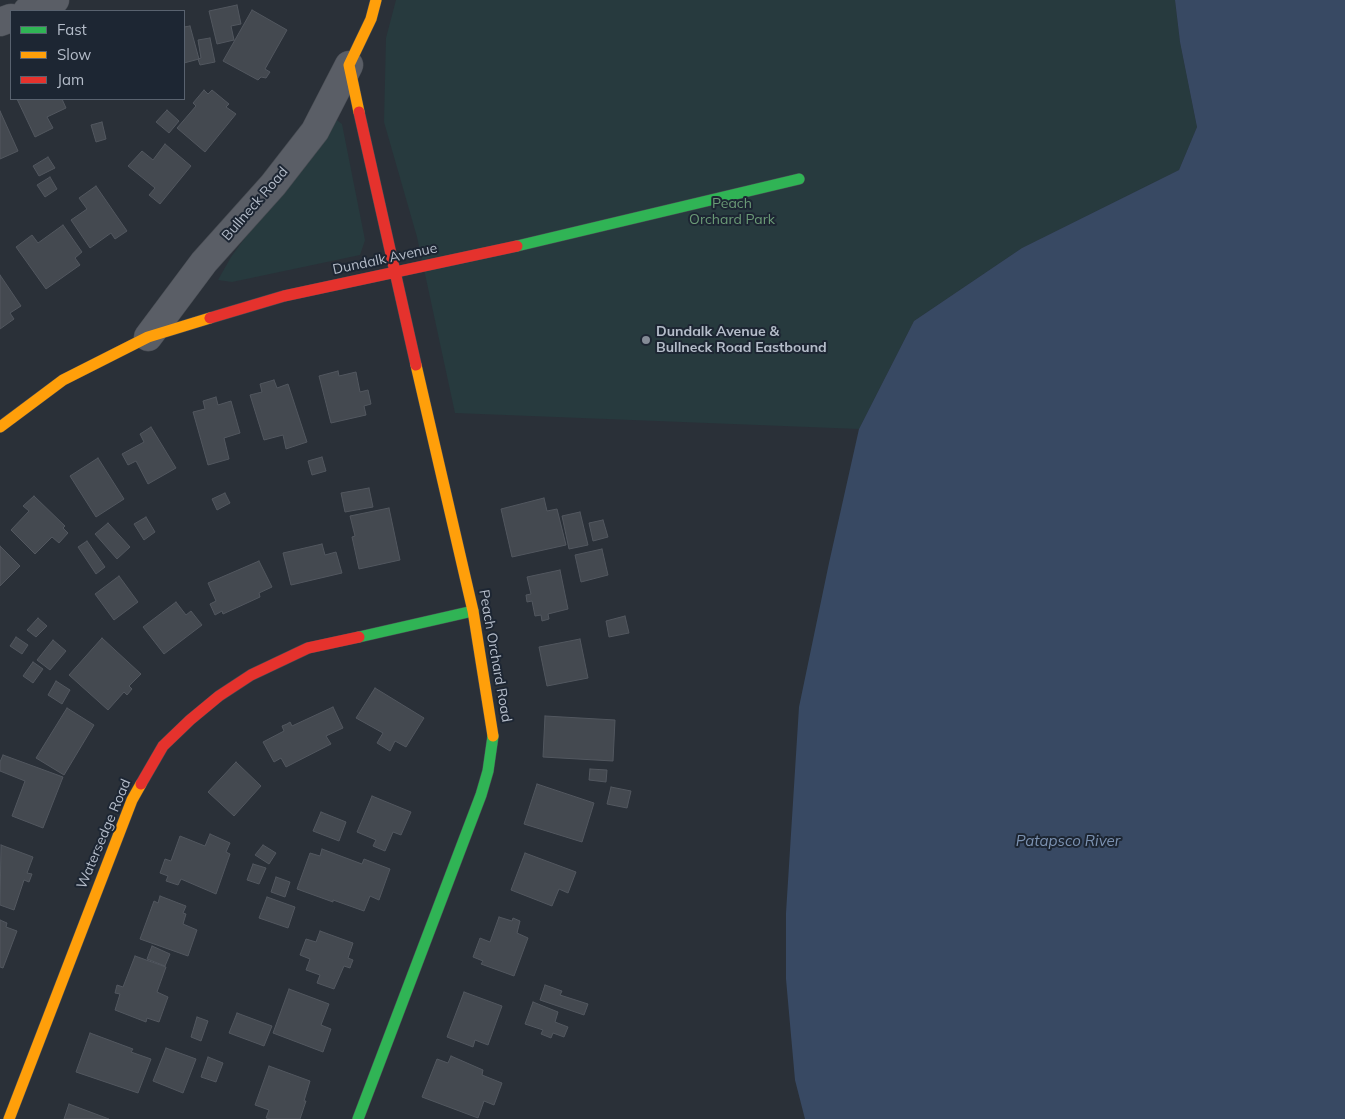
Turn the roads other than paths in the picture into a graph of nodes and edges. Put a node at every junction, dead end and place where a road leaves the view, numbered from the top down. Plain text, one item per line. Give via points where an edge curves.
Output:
1 (55, 0) edge
2 (376, 0) edge
3 (30, 10) edge
4 (349, 64) junction
5 (799, 178) dead end
6 (394, 273) junction
7 (148, 336) junction
8 (0, 427) edge
9 (473, 611) junction
10 (10, 1119) edge
11 (358, 1119) edge

1 - 3 street
2 - 4 street, Bullneck Road via 371,19
4 - 6 street
4 - 7 street, Bullneck Road via 315,130 273,185 204,262
5 - 6 street, Dundalk Avenue
6 - 7 street, Dundalk Avenue via 284,296
6 - 9 street, Peach Orchard Road
7 - 8 street, Dundalk Avenue via 63,380
9 - 10 street, Watersedge Road via 308,648 251,675 219,696 163,746 132,800
9 - 11 street, Peach Orchard Road via 493,736 488,771

